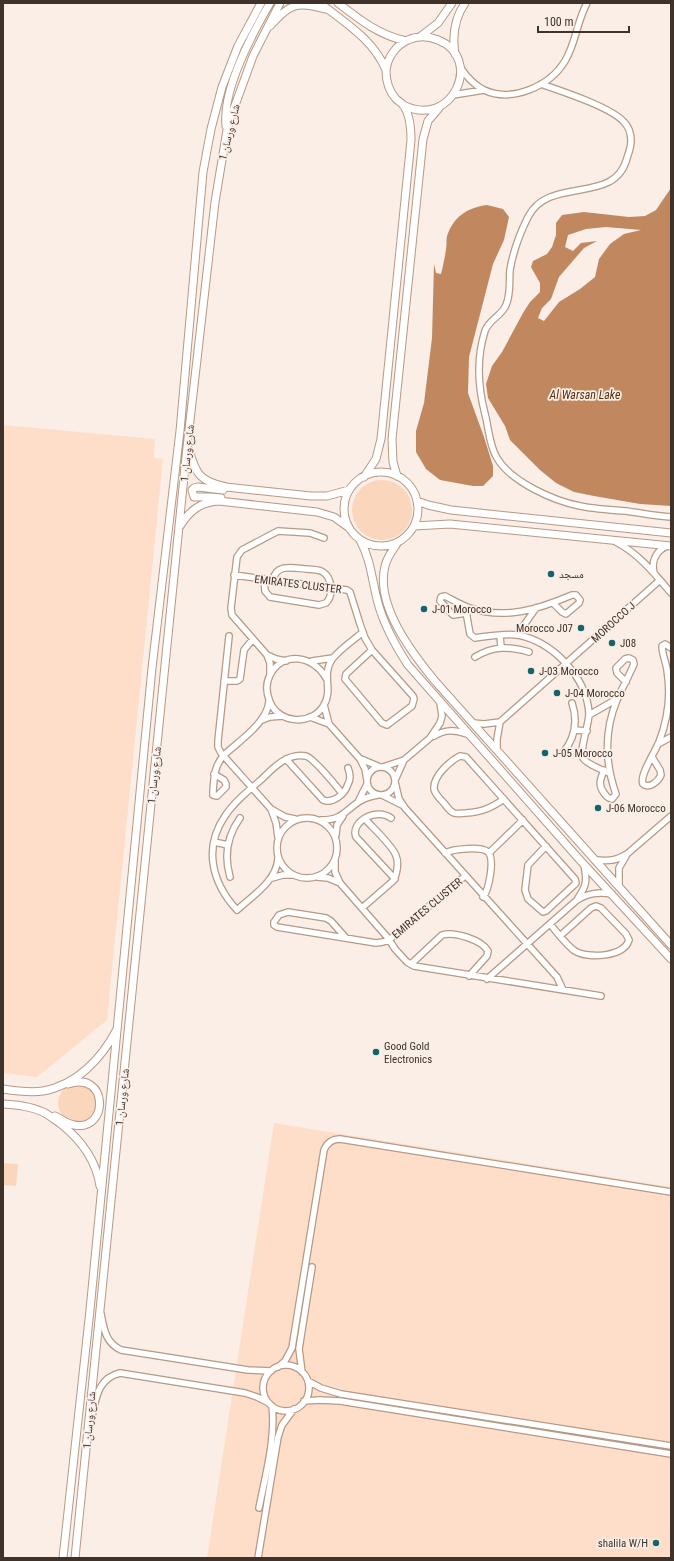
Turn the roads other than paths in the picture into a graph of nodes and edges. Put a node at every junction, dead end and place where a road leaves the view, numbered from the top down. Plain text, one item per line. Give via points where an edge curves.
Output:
1 (270, 3) edge
2 (280, 3) edge
3 (320, 3) edge
4 (339, 3) edge
5 (452, 3) edge
6 (464, 3) edge
7 (587, 3) edge
8 (260, 4) edge
9 (329, 10) junction
10 (264, 32) junction
11 (420, 37) junction
12 (406, 40) junction
13 (455, 54) junction
14 (460, 67) junction
15 (386, 70) junction
16 (541, 84) junction
17 (484, 90) junction
18 (453, 95) junction
19 (403, 105) junction
20 (440, 106) junction
21 (227, 130) junction
22 (187, 447) junction
23 (364, 476) junction
24 (397, 476) junction
25 (245, 489) junction
26 (349, 490) junction
27 (417, 500) junction
28 (230, 502) junction
29 (671, 517) edge
30 (180, 526) junction
31 (414, 526) junction
32 (348, 527) junction
33 (671, 533) edge
34 (324, 538) dead end
35 (360, 540) junction
36 (614, 541) junction
37 (398, 542) junction
38 (669, 546) edge
39 (654, 574) junction
40 (234, 575) junction
41 (264, 579) junction
42 (273, 580) junction
43 (660, 580) junction
44 (331, 588) junction
45 (671, 593) edge
46 (553, 603) dead end
47 (465, 606) junction
48 (536, 608) junction
49 (466, 613) junction
50 (363, 632) junction
51 (500, 635) junction
52 (516, 635) junction
53 (229, 636) dead end
54 (253, 639) junction
55 (501, 647) junction
56 (671, 648) edge
57 (372, 650) junction
58 (529, 652) dead end
59 (267, 655) junction
60 (475, 657) dead end
61 (333, 658) junction
62 (286, 661) junction
63 (309, 661) junction
64 (566, 664) junction
65 (669, 670) edge
66 (270, 676) junction
67 (326, 678) junction
68 (224, 681) junction
69 (626, 682) dead end
70 (269, 700) junction
71 (617, 700) junction
72 (440, 703) junction
73 (572, 703) dead end
74 (324, 705) junction
75 (589, 715) junction
76 (283, 716) junction
77 (310, 717) junction
78 (262, 720) junction
79 (500, 722) junction
80 (473, 723) junction
81 (329, 724) junction
82 (575, 730) junction
83 (587, 731) junction
84 (468, 734) junction
85 (671, 737) edge
86 (430, 738) junction
87 (658, 744) junction
88 (497, 750) junction
89 (563, 753) dead end
90 (224, 755) junction
91 (652, 757) junction
92 (286, 759) junction
93 (360, 759) junction
94 (404, 760) junction
95 (382, 767) junction
96 (348, 768) dead end
97 (214, 774) dead end
98 (395, 781) junction
99 (367, 782) junction
100 (252, 788) junction
101 (342, 793) junction
102 (380, 795) junction
103 (504, 799) junction
104 (358, 802) junction
105 (402, 805) junction
106 (271, 809) junction
107 (343, 815) junction
108 (671, 816) edge
109 (240, 818) dead end
110 (365, 818) junction
111 (391, 818) dead end
112 (295, 820) junction
113 (321, 820) junction
114 (523, 820) junction
115 (336, 837) junction
116 (278, 838) junction
117 (214, 842) junction
118 (228, 845) junction
119 (546, 846) junction
120 (445, 853) junction
121 (488, 853) junction
122 (627, 854) junction
123 (278, 858) junction
124 (595, 860) junction
125 (335, 861) junction
126 (584, 865) junction
127 (294, 875) junction
128 (465, 876) junction
129 (230, 877) dead end
130 (316, 877) junction
131 (272, 878) junction
132 (395, 879) junction
133 (340, 883) junction
134 (619, 886) junction
135 (612, 894) junction
136 (483, 897) junction
137 (577, 900) junction
138 (362, 908) junction
139 (550, 924) junction
140 (645, 930) junction
141 (560, 936) junction
142 (346, 938) junction
143 (389, 940) junction
144 (669, 943) edge
145 (526, 944) junction
146 (671, 959) edge
147 (410, 964) junction
148 (469, 976) junction
149 (487, 979) junction
150 (563, 990) junction
151 (601, 996) dead end
152 (119, 1025) junction
153 (3, 1089) edge
154 (44, 1091) junction
155 (3, 1104) edge
156 (44, 1112) junction
157 (671, 1192) edge
158 (101, 1197) junction
159 (312, 1267) dead end
160 (100, 1308) junction
161 (278, 1367) junction
162 (271, 1371) junction
163 (302, 1372) junction
164 (308, 1381) junction
165 (336, 1393) junction
166 (336, 1400) junction
167 (304, 1401) junction
168 (271, 1405) junction
169 (294, 1409) junction
170 (89, 1430) junction
171 (671, 1446) edge
172 (671, 1454) edge
173 (260, 1508) dead end
174 (63, 1558) edge
175 (75, 1558) edge
176 (258, 1558) edge

1 - 21 street via 253,34 234,83 227,105
2 - 10 street, شارع ورسان 1
3 - 9 street
4 - 12 street via 379,32
5 - 11 street via 438,23
6 - 13 street via 454,31
7 - 16 street via 566,60 554,75
8 - 152 street, شارع ورسان 1 via 238,46 222,87 203,172 180,431 150,691
9 - 10 street via 308,4 296,5 287,9
9 - 15 street via 366,39 378,53
10 - 21 street, شارع ورسان 1 via 246,74
11 - 12 street
11 - 13 street via 440,40
12 - 15 street via 392,52
13 - 14 street
14 - 17 street
14 - 18 street via 459,84
15 - 19 street via 388,86
16 - 17 street via 529,90 510,93
16 - 29 street via 575,96 618,117 627,126 631,142 624,168 614,179 599,186 547,198 536,206 529,216 512,260 507,302 502,312 487,326 480,348 480,387 493,449 501,464 515,476 551,497 581,506
17 - 18 street
18 - 20 street
19 - 20 street via 415,110 428,110
19 - 23 street via 409,122 411,140 381,439 376,459
20 - 24 street via 428,121 423,139 392,439 393,462
21 - 22 street, شارع ورسان 1 via 213,214
22 - 25 street via 195,469 204,480 226,487
22 - 30 street, شارع ورسان 1
23 - 24 street via 378,472
23 - 26 street
24 - 27 street via 410,486
25 - 26 street via 319,496
25 - 28 street via 198,487 192,490 194,497 215,497
26 - 32 street via 344,505
27 - 31 street
27 - 33 street via 451,510
28 - 30 street via 214,502 199,506 190,512
28 - 32 street via 317,512 334,517
30 - 160 street, شارع ورسان 1
31 - 36 street via 450,524
31 - 37 street via 409,534
32 - 35 street
34 - 40 street via 304,533 274,532 240,552
35 - 37 street via 376,546
35 - 72 street via 368,558 378,605 390,636 408,665
36 - 38 street
36 - 39 street via 632,552
37 - 80 street via 388,558 383,578 394,619 404,640 417,658
38 - 39 street via 660,550 655,557
39 - 43 street
40 - 41 street, EMIRATES CLUSTER
40 - 54 street via 232,615
41 - 42 street, EMIRATES CLUSTER
41 - 44 street via 265,591 270,597 319,605 328,601
42 - 44 street, EMIRATES CLUSTER
42 - 44 street via 277,571 285,567 319,570 327,577
43 - 45 street
43 - 64 street, MOROCCO J
44 - 50 street, EMIRATES CLUSTER via 352,593
46 - 48 street
47 - 48 street via 500,614
47 - 49 street
47 - 49 street via 445,596 440,599 452,615
48 - 52 street
49 - 51 street via 472,637
50 - 57 street
50 - 61 street
51 - 52 street
51 - 55 street
52 - 64 street via 546,647
53 - 68 street
54 - 59 street
54 - 68 street via 244,650 240,679
55 - 58 street
55 - 60 street
56 - 65 street via 665,644 662,646
57 - 57 street via 414,699 412,706 387,725 382,723 345,679 346,674
59 - 62 street
59 - 66 street
61 - 63 street
61 - 67 street
62 - 63 street
62 - 66 street
63 - 67 street via 316,665
64 - 75 street via 582,687
64 - 79 street, MOROCCO J
65 - 87 street via 668,710
66 - 70 street via 267,688
67 - 74 street via 328,692
68 - 90 street via 218,741 218,747
69 - 71 street
70 - 76 street via 274,710
70 - 78 street
71 - 75 street
71 - 83 street via 611,720 606,772 582,757
72 - 84 street
72 - 86 street via 442,716
73 - 82 street via 576,719
74 - 77 street
74 - 81 street
75 - 83 street
76 - 77 street via 294,720
76 - 78 street via 270,716
77 - 81 street
78 - 90 street
79 - 80 street
79 - 88 street
80 - 88 street
81 - 93 street
82 - 83 street
82 - 89 street
84 - 86 street via 448,730
84 - 126 street
85 - 87 street
86 - 94 street
87 - 91 street
88 - 124 street
90 - 97 street via 218,762
90 - 100 street
91 - 91 street via 642,779 646,786 650,786 661,775
92 - 100 street
92 - 101 street via 302,756 310,758
92 - 101 street via 323,800 332,801
93 - 95 street
93 - 99 street
94 - 95 street
94 - 98 street
95 - 98 street via 392,773
95 - 99 street via 371,771
96 - 101 street via 348,784
98 - 102 street via 389,792
98 - 105 street, EMIRATES CLUSTER
99 - 102 street via 371,792
99 - 104 street
100 - 106 street
100 - 117 street via 225,816
102 - 104 street
102 - 105 street, EMIRATES CLUSTER
103 - 103 street via 482,811 456,813 452,812 437,795 434,782 450,764 462,756 466,757
103 - 114 street
104 - 107 street
105 - 120 street, EMIRATES CLUSTER
106 - 112 street
106 - 116 street
107 - 113 street
107 - 115 street, EMIRATES CLUSTER via 337,826
108 - 122 street
109 - 118 street via 232,831
110 - 111 street via 378,813
110 - 132 street via 396,854
110 - 132 street via 356,827 355,835
112 - 113 street via 308,817
112 - 116 street via 285,827
113 - 115 street via 330,827
114 - 119 street
114 - 121 street
115 - 125 street, EMIRATES CLUSTER via 338,849
116 - 123 street
117 - 118 street
117 - 131 street via 212,860 216,878 223,893 237,910
118 - 129 street
119 - 119 street via 576,881 543,912 528,899 525,890 528,864
120 - 121 street via 460,849 483,850
120 - 128 street, EMIRATES CLUSTER
121 - 136 street via 491,858 490,882
122 - 124 street via 614,861
122 - 134 street via 619,868
123 - 127 street
123 - 131 street
124 - 134 street
125 - 130 street via 327,871
125 - 133 street, EMIRATES CLUSTER via 335,872
126 - 135 street
126 - 137 street via 586,882
127 - 130 street
127 - 131 street
128 - 136 street, EMIRATES CLUSTER
128 - 143 street, EMIRATES CLUSTER
130 - 133 street
132 - 138 street
133 - 138 street, EMIRATES CLUSTER
134 - 144 street
135 - 137 street via 594,893
135 - 140 street
136 - 145 street, EMIRATES CLUSTER
137 - 139 street
138 - 143 street, EMIRATES CLUSTER
139 - 141 street
139 - 145 street
140 - 144 street via 663,944
140 - 146 street
141 - 141 street via 576,952 598,956 614,953 626,946 629,940 601,908 596,906
142 - 142 street via 326,918 288,912 279,915 274,922 277,927
142 - 143 street via 376,943
143 - 147 street, EMIRATES CLUSTER
145 - 149 street
145 - 150 street, EMIRATES CLUSTER via 557,977
147 - 148 street
147 - 148 street via 442,935 458,936 477,941 488,951 487,956
148 - 149 street
149 - 150 street
150 - 151 street
152 - 154 street via 106,1048 88,1068 68,1081
152 - 158 street, شارع ورسان 1
153 - 154 street
154 - 156 street via 81,1082 97,1091 100,1103 97,1115 88,1124 82,1125 69,1124
155 - 156 street
156 - 158 street via 86,1149 96,1170
157 - 161 street via 353,1141 333,1140 324,1150 293,1344 288,1357
158 - 174 street, شارع ورسان 1
159 - 163 street via 299,1348
160 - 162 street via 106,1335 110,1342 121,1350 248,1370
160 - 170 street, شارع ورسان 1
161 - 162 street
161 - 163 street via 288,1365
162 - 168 street via 263,1387 265,1398
163 - 164 street
164 - 165 street
164 - 167 street via 308,1392
165 - 166 street
165 - 171 street
166 - 167 street
166 - 172 street
167 - 169 street
168 - 169 street via 283,1410
168 - 170 street via 245,1393 120,1373 106,1380 99,1388
168 - 173 street via 273,1434
169 - 176 street via 282,1425 278,1437
170 - 175 street, شارع ورسان 1

